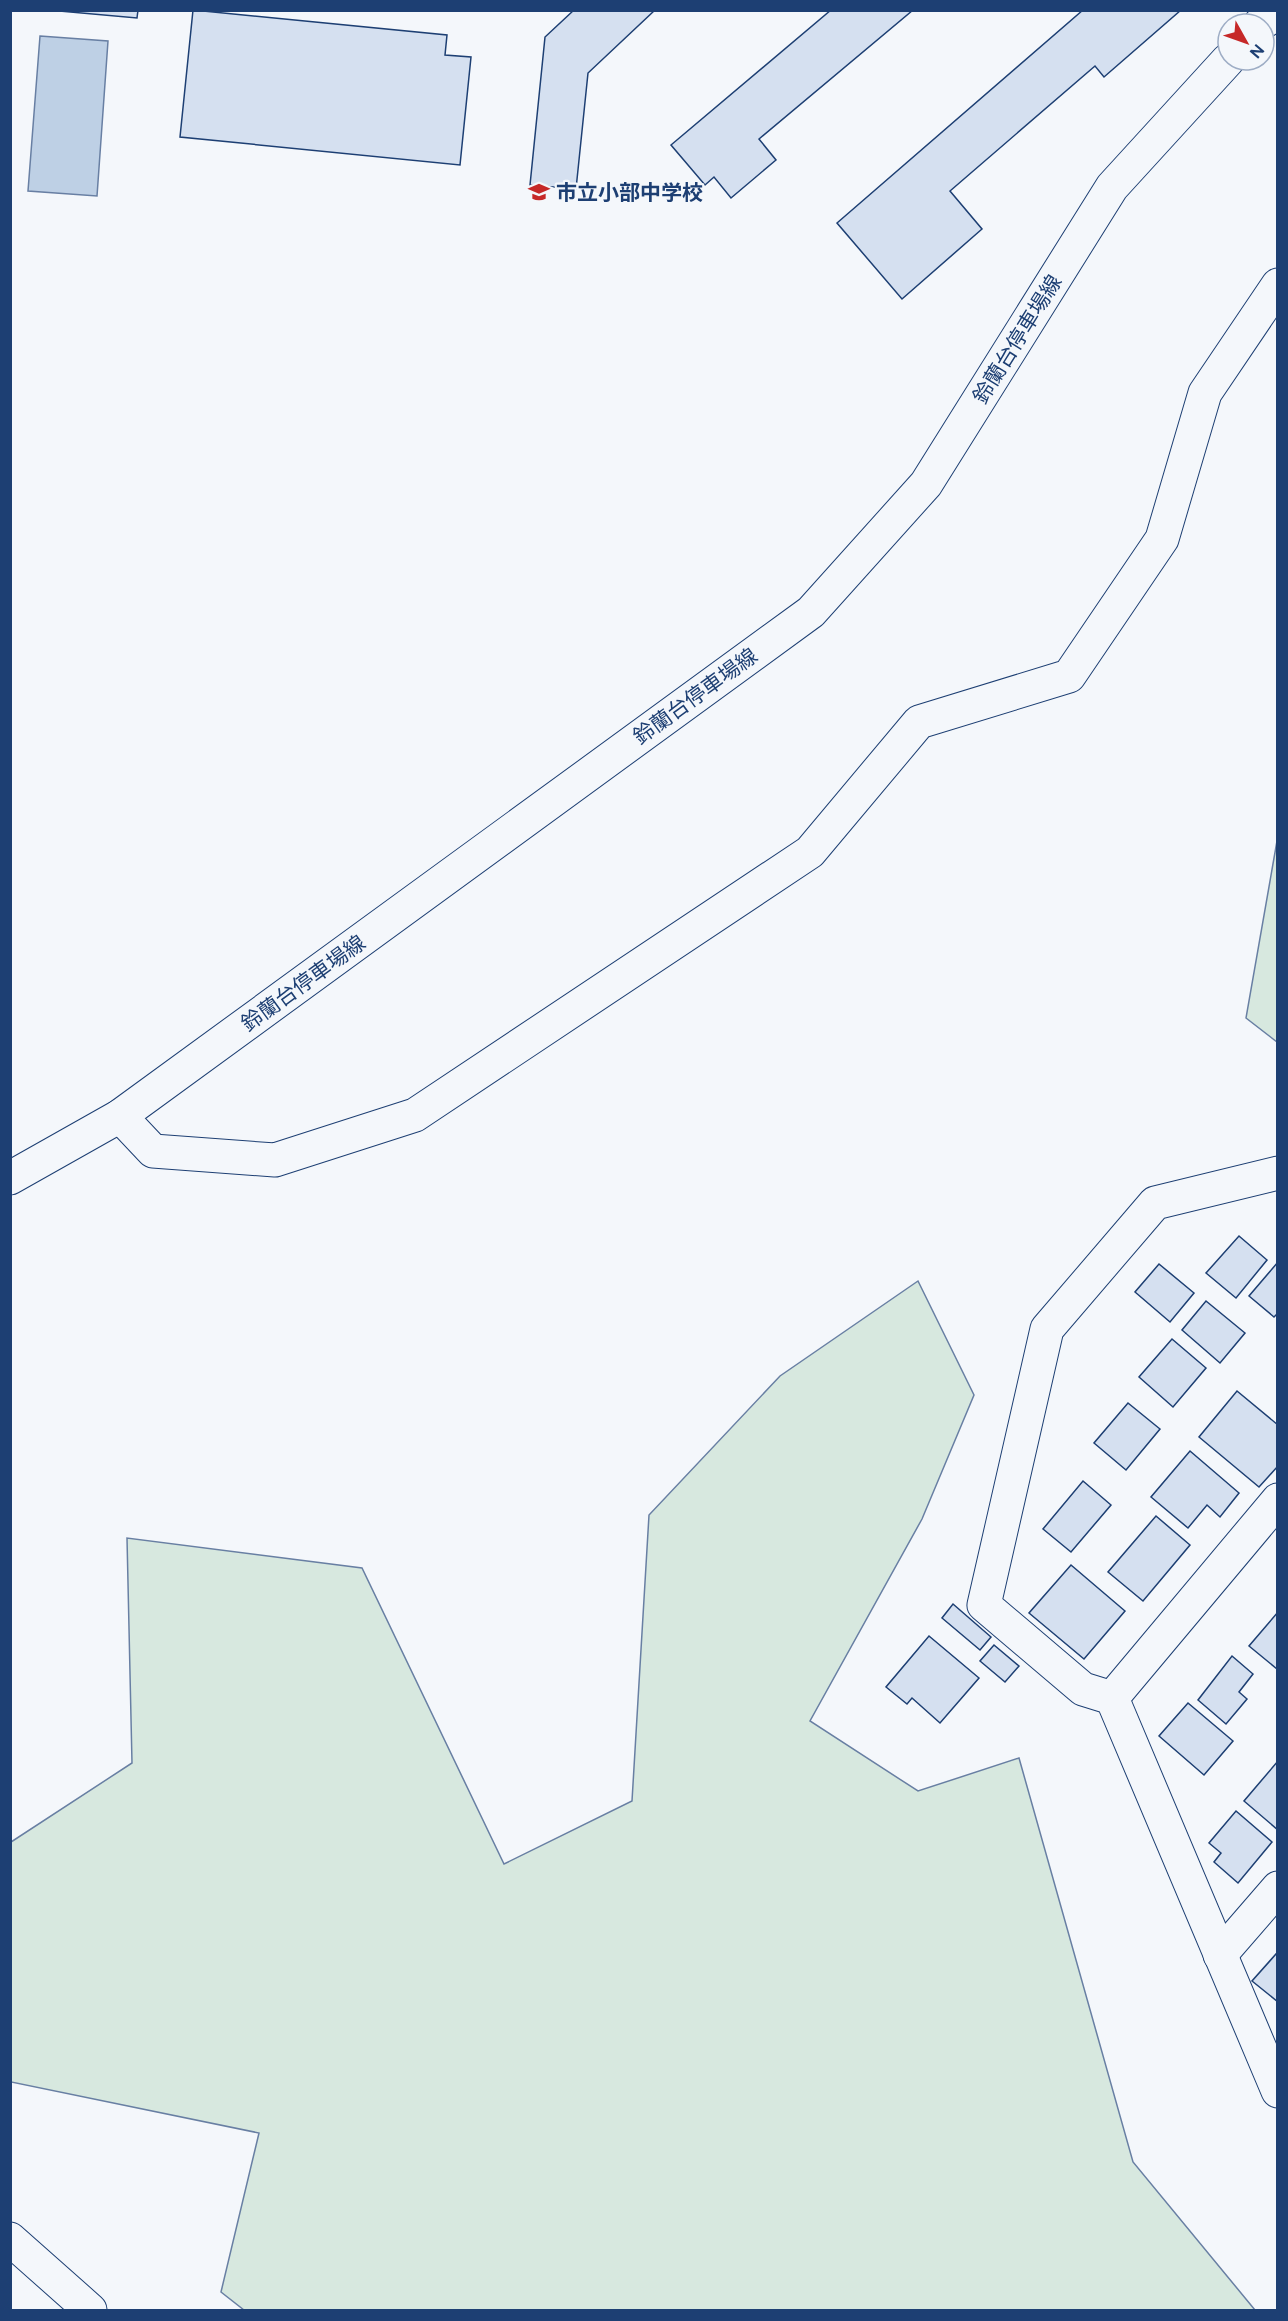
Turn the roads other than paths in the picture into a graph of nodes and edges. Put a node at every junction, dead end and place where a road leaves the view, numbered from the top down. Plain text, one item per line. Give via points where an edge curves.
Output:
1 (1217, 72) edge
2 (1278, 285) edge
3 (120, 1116) junction
4 (1278, 1173) edge
5 (10, 1178) edge
6 (1278, 1500) edge
7 (1112, 1698) junction
8 (1278, 1888) edge
9 (1220, 1955) junction
10 (1278, 2091) edge
11 (10, 2239) edge
12 (90, 2310) edge

1 - 3 main road, 鈴蘭台停車場線 via 1112,188 926,484 811,612
2 - 3 main road via 1205,393 1162,539 1069,676 919,722 810,852 415,1115 275,1160 153,1151
3 - 5 main road, 鈴蘭台停車場線
4 - 7 main road via 1155,1203 1047,1329 984,1605 1083,1689
6 - 7 main road
7 - 9 main road
8 - 9 main road
9 - 10 main road
11 - 12 main road

